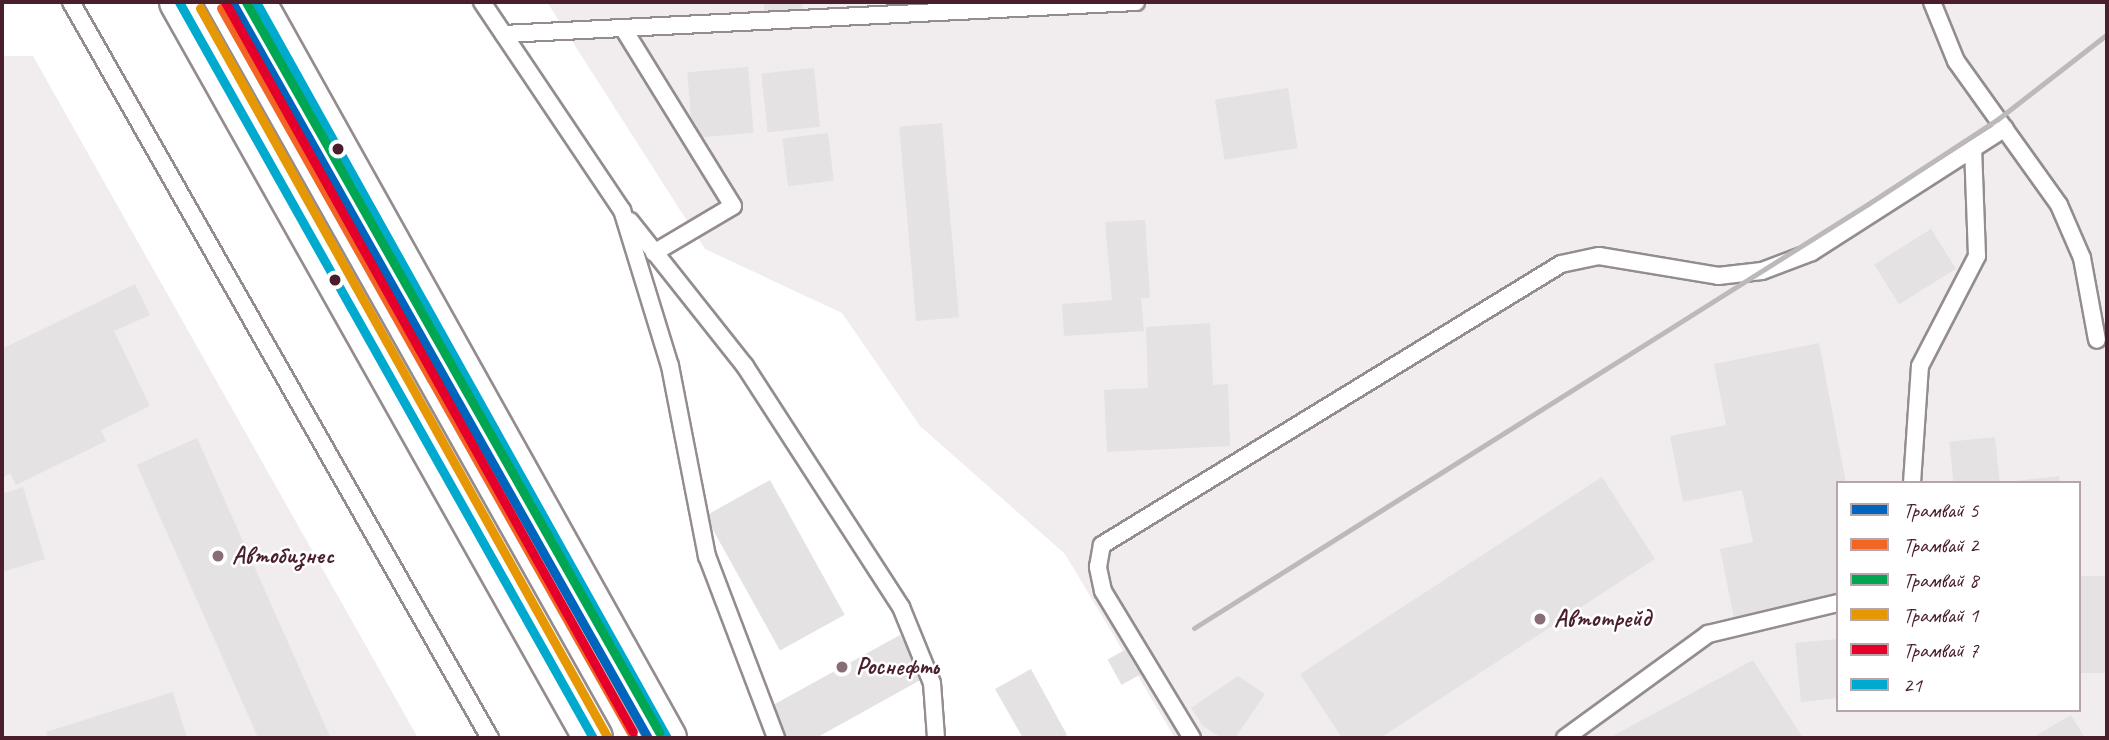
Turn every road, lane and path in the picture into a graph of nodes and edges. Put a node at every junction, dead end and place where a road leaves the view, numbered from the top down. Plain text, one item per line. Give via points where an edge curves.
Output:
1 (71, 2) edge
2 (179, 2) edge
3 (256, 2) edge
4 (482, 2) edge
5 (1136, 2) edge
6 (1932, 2) edge
7 (623, 28) junction
8 (504, 34) junction
9 (2005, 128) junction
10 (1973, 149) junction
11 (622, 210) junction
12 (654, 253) junction
13 (2097, 340) dead end
14 (1912, 481) edge
15 (1836, 603) edge
16 (490, 738) edge
17 (593, 738) edge
18 (667, 738) edge
19 (776, 738) edge
20 (936, 738) edge
21 (1192, 738) edge
22 (1565, 738) edge

1 - 16 lane
2 - 17 main road
3 - 18 main road
4 - 8 lane
5 - 7 lane
6 - 9 lane via 1956,61
7 - 8 lane
7 - 12 lane via 733,206
8 - 11 lane
9 - 10 lane
9 - 13 lane via 2059,205 2082,258
10 - 14 lane via 1977,256 1920,366
10 - 21 lane via 1812,252 1762,271 1718,276 1599,256 1561,264 1102,545 1098,567 1103,591
11 - 12 lane
11 - 19 lane via 670,366 707,556
12 - 20 lane via 745,366 901,607 932,683
15 - 22 lane via 1708,634

